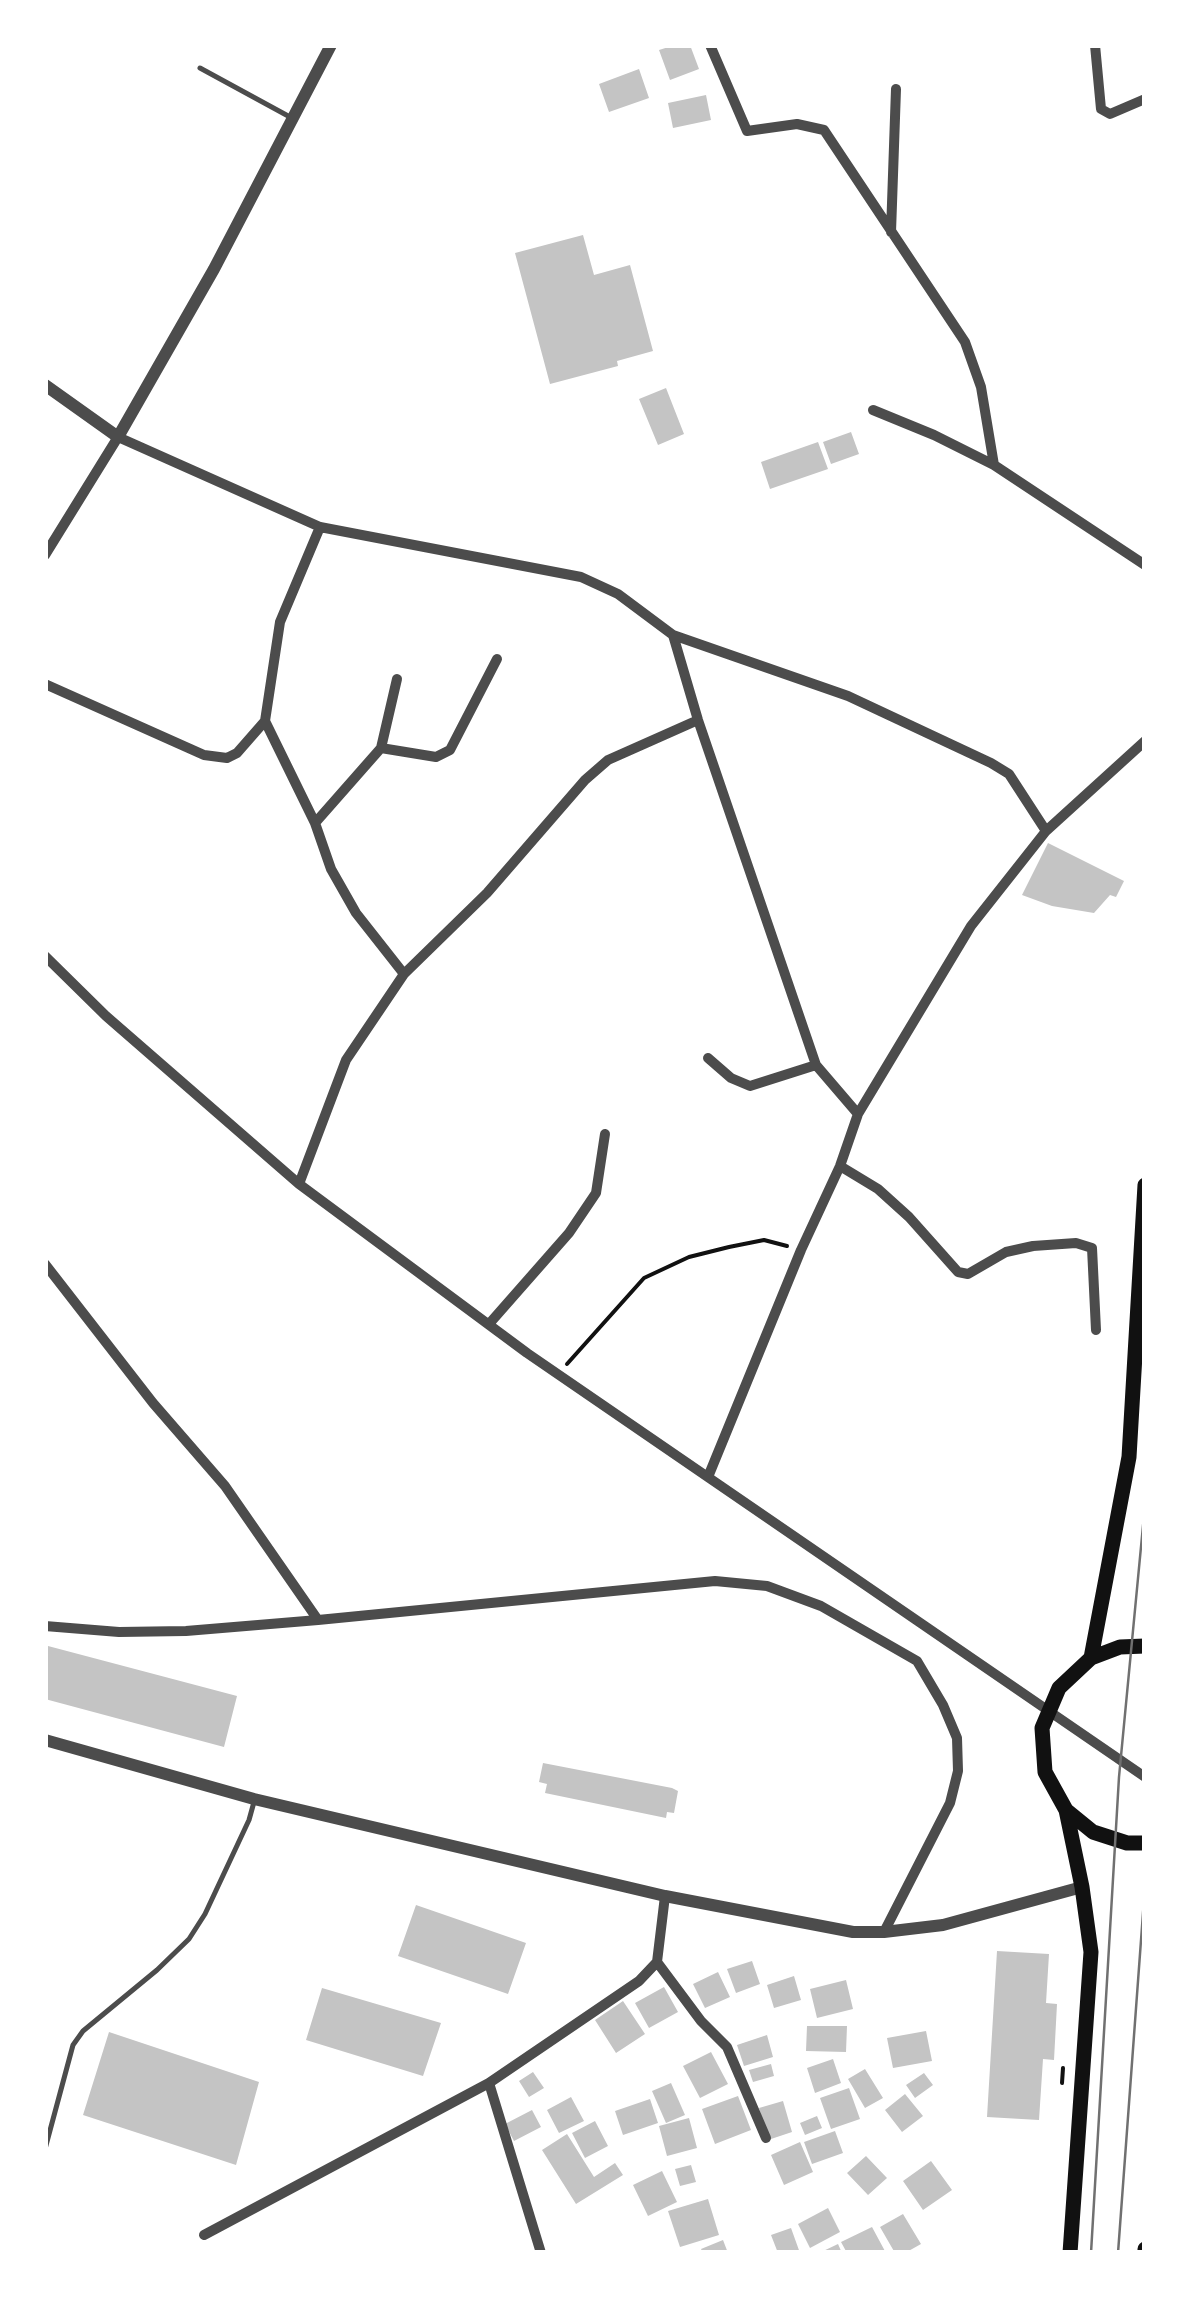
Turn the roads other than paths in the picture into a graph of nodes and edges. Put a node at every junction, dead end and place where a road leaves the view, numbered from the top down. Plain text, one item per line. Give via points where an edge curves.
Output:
1 (331, 45) edge
2 (710, 45) edge
3 (1094, 45) edge
4 (200, 68) dead end
5 (896, 88) dead end
6 (1145, 99) edge
7 (293, 119) junction
8 (891, 234) junction
9 (45, 384) edge
10 (872, 410) dead end
11 (118, 437) junction
12 (994, 466) junction
13 (320, 528) junction
14 (45, 554) edge
15 (1145, 565) edge
16 (673, 636) junction
17 (497, 658) dead end
18 (397, 679) dead end
19 (45, 684) edge
20 (698, 720) junction
21 (265, 721) junction
22 (1145, 741) edge
23 (381, 748) junction
24 (315, 823) junction
25 (1046, 831) junction
26 (45, 956) edge
27 (404, 974) junction
28 (708, 1058) dead end
29 (816, 1065) junction
30 (858, 1114) junction
31 (605, 1134) dead end
32 (840, 1166) junction
33 (299, 1184) junction
34 (1145, 1185) edge
35 (45, 1264) edge
36 (489, 1324) junction
37 (1096, 1330) dead end
38 (708, 1478) junction
39 (318, 1620) junction
40 (45, 1626) edge
41 (1145, 1646) edge
42 (1090, 1658) junction
43 (45, 1740) edge
44 (1145, 1777) edge
45 (254, 1800) junction
46 (1066, 1810) junction
47 (1145, 1843) edge
48 (1082, 1887) junction
49 (666, 1896) junction
50 (884, 1932) junction
51 (658, 1962) junction
52 (489, 2083) junction
53 (766, 2138) dead end
54 (45, 2149) edge
55 (204, 2235) dead end
56 (542, 2253) edge
57 (1070, 2253) edge

1 - 7 street
2 - 8 street via 747,132 797,124 824,130
3 - 6 street via 1102,110 1110,114
4 - 7 lane
5 - 8 street
7 - 11 street
8 - 12 street via 966,342
9 - 11 street
10 - 12 street
11 - 13 street
11 - 14 street
12 - 15 street
13 - 16 street via 581,577 618,594
13 - 21 street via 280,622
16 - 20 street
16 - 25 street via 848,696 992,763 1009,774
17 - 23 street via 445,755
18 - 23 street
19 - 21 street via 217,758 237,753
20 - 27 street via 608,760
20 - 29 street
21 - 24 street
22 - 25 street
23 - 24 street
24 - 27 street via 356,912
25 - 30 street via 972,926
26 - 33 street
27 - 33 street via 346,1060
28 - 29 street via 750,1086
29 - 30 street
30 - 32 street
31 - 36 street via 596,1193
32 - 37 street via 909,1217 958,1272 968,1274 1006,1252 1033,1246 1092,1248
32 - 38 street
33 - 36 street
34 - 42 main road via 1130,1457
35 - 39 street via 225,1486
36 - 38 street
38 - 44 street
39 - 40 street via 186,1631
39 - 50 street via 715,1581 767,1586 821,1606 916,1661 956,1738 958,1771 950,1803
41 - 42 main road
42 - 46 main road via 1058,1688 1042,1728 1045,1772
43 - 45 street
45 - 49 street
45 - 54 lane via 189,1939 73,2045
46 - 47 main road via 1094,1832
46 - 48 main road
48 - 50 street via 944,1925
48 - 57 main road via 1091,1952
49 - 50 street via 853,1932
49 - 51 street
51 - 52 street
51 - 53 street via 727,2048
52 - 55 street
52 - 56 street

